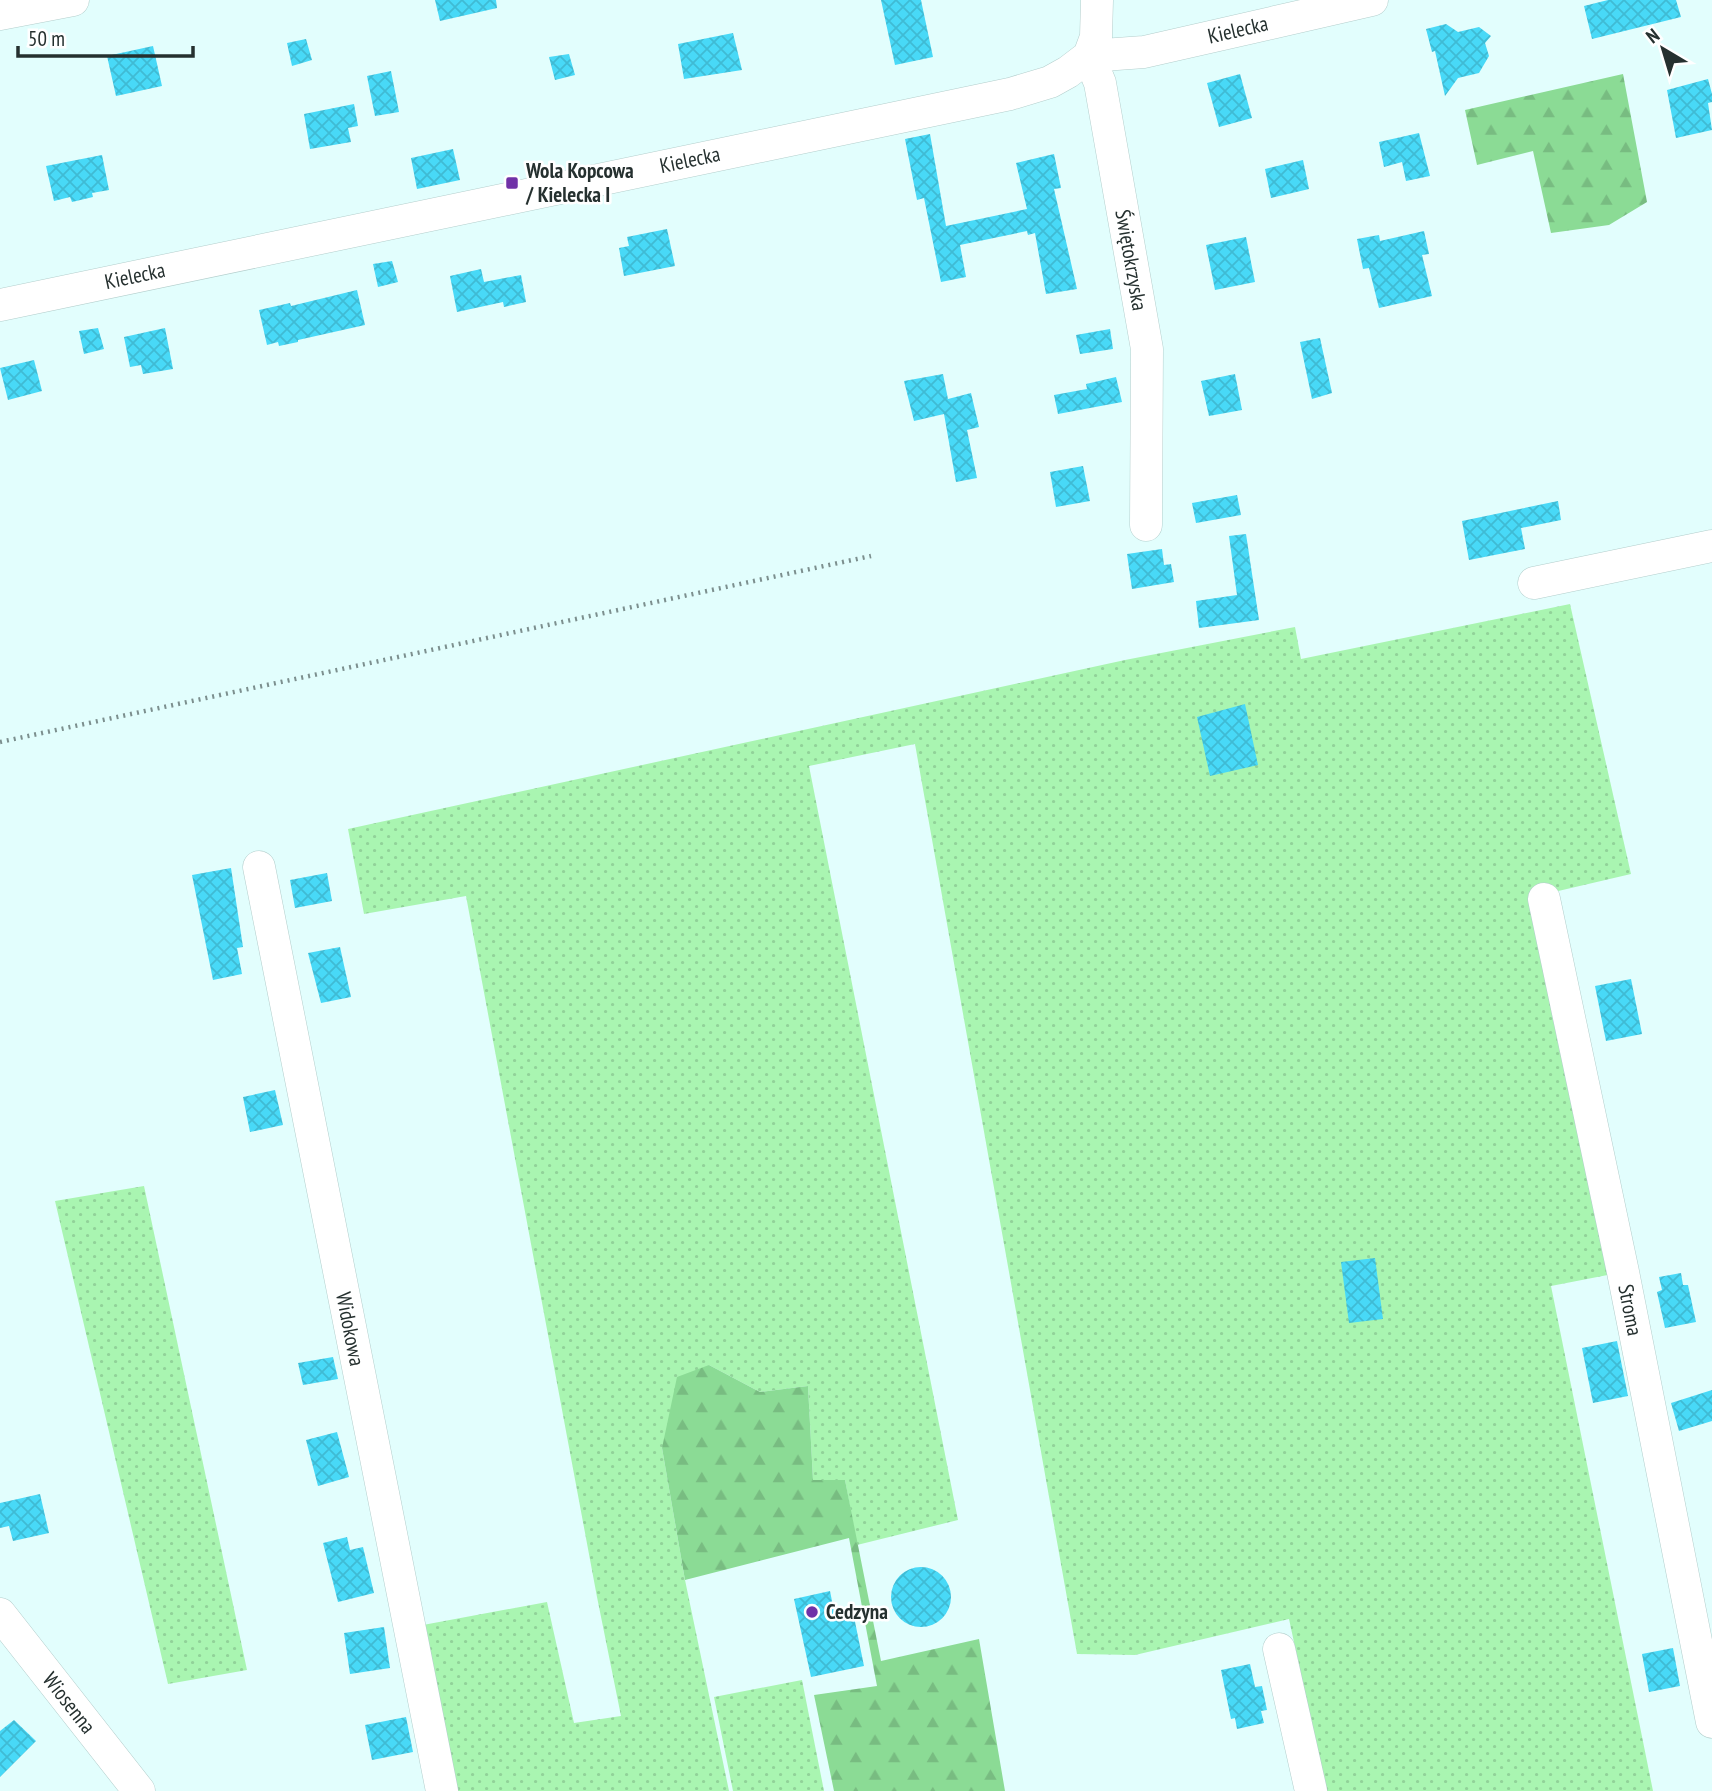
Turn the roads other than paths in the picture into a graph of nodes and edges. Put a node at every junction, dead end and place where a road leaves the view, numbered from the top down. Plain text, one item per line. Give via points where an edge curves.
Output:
1 (74, 0) edge
2 (1097, 0) edge
3 (1372, 0) edge
4 (0, 14) edge
5 (1088, 55) junction
6 (0, 304) edge
7 (1146, 526) dead end
8 (1712, 546) edge
9 (1534, 583) dead end
10 (259, 867) dead end
11 (1544, 899) dead end
12 (0, 1614) edge
13 (1279, 1649) dead end
14 (1712, 1722) edge
15 (139, 1791) edge
16 (442, 1791) edge
17 (1311, 1791) edge

1 - 4 street
2 - 5 street via 1096,37
3 - 5 street, Kielecka via 1143,52
5 - 6 street, Kielecka via 1050,82 1010,94
5 - 7 street, Świętokrzyska via 1100,83 1147,349
8 - 9 street
10 - 16 street, Widokowa
11 - 14 street, Stroma
12 - 15 street, Wiosenna
13 - 17 street

